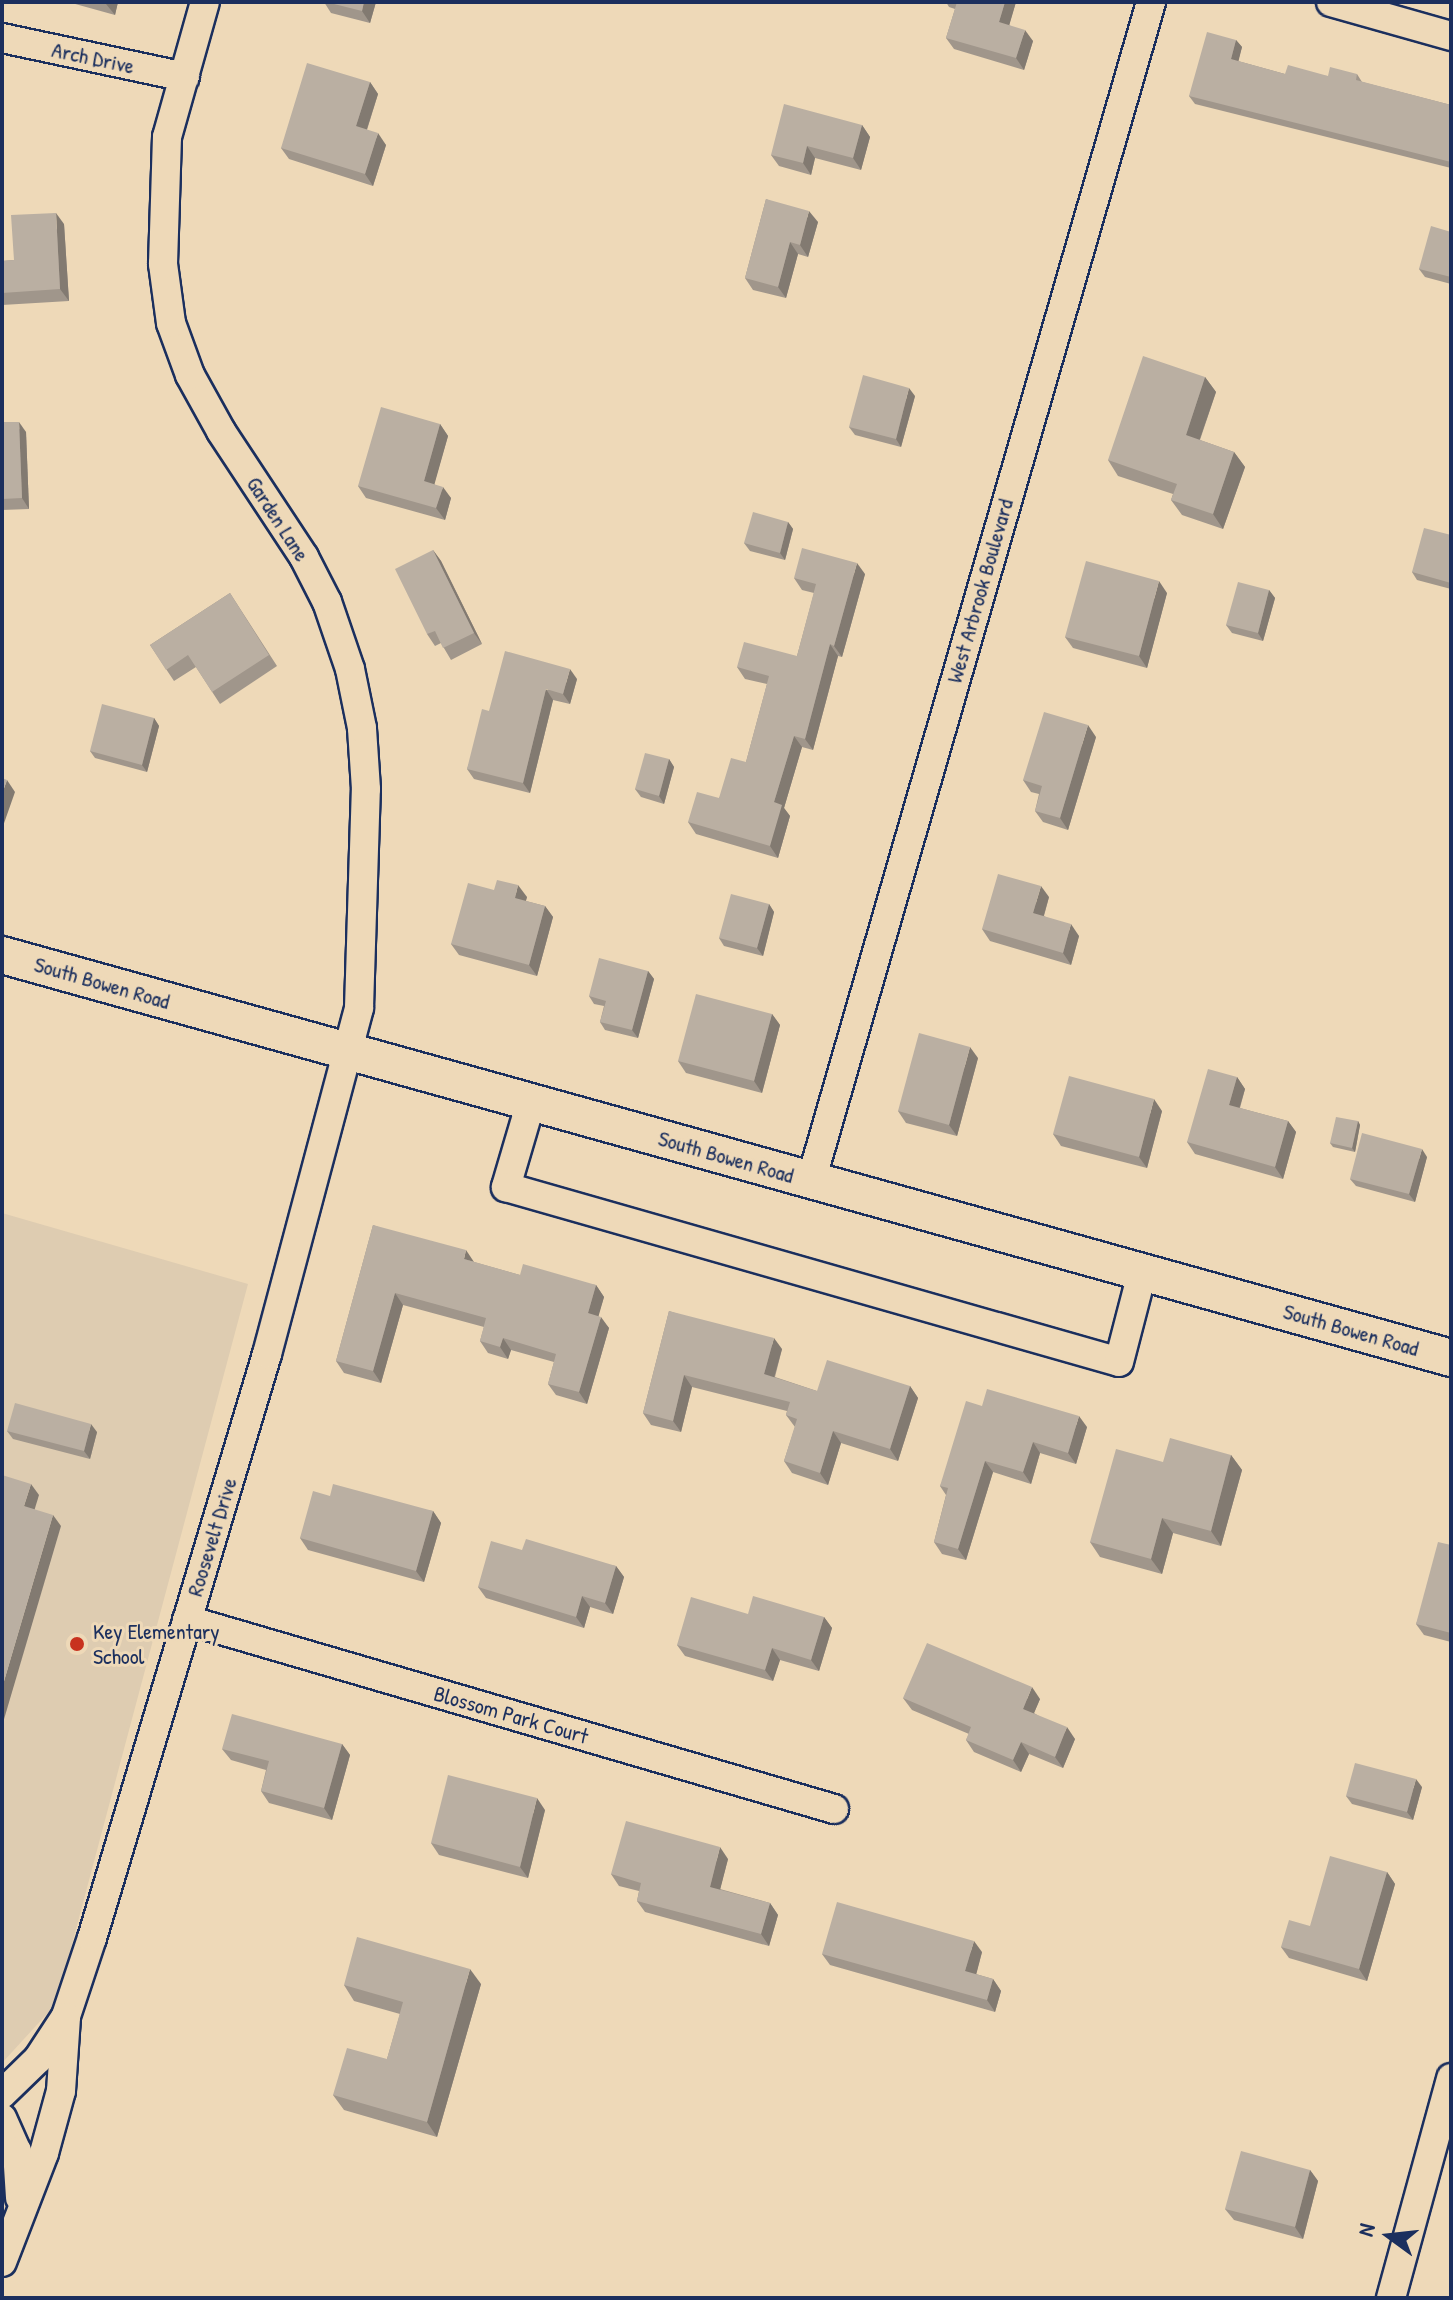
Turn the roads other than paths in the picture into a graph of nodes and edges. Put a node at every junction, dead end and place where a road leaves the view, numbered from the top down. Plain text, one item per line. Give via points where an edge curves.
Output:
1 (205, 2) edge
2 (1151, 2) edge
3 (1331, 2) edge
4 (1451, 36) edge
5 (2, 38) edge
6 (185, 77) junction
7 (2, 955) edge
8 (352, 1050) junction
9 (531, 1102) junction
10 (811, 1181) junction
11 (1142, 1273) junction
12 (1451, 1358) edge
13 (187, 1620) junction
14 (834, 1809) dead end
15 (66, 2016) junction
16 (1451, 2078) edge
17 (2, 2094) edge
18 (2, 2118) edge
19 (20, 2207) junction
20 (2, 2262) edge
21 (1391, 2298) edge

1 - 6 street, Garden Lane
2 - 10 street, West Arbrook Boulevard
3 - 4 street
5 - 6 street, Arch Drive
6 - 8 street, Garden Lane via 167,137 163,198 171,323 190,375 214,418 327,602 362,728 364,922
7 - 8 main road, South Bowen Road
8 - 9 main road, South Bowen Road
8 - 13 street, Roosevelt Drive
9 - 10 main road, South Bowen Road
9 - 11 street via 506,1187 1119,1362
10 - 11 main road, South Bowen Road
11 - 12 main road, South Bowen Road
13 - 14 street, Blossom Park Court
13 - 15 street, Roosevelt Drive
15 - 17 street, Roosevelt Drive via 38,2059
15 - 19 street via 61,2091 44,2153
16 - 21 street
18 - 19 street via 17,2151
19 - 20 street

